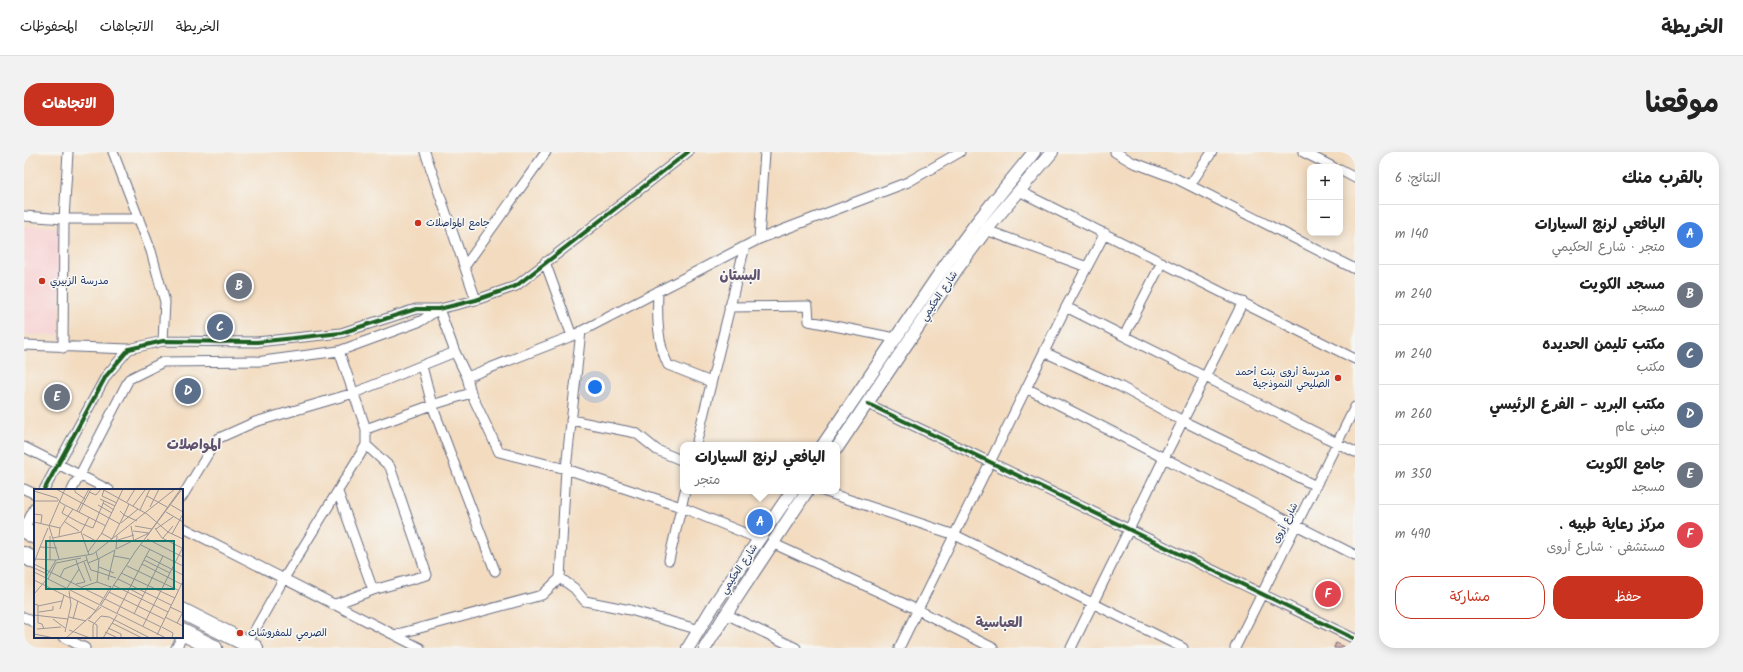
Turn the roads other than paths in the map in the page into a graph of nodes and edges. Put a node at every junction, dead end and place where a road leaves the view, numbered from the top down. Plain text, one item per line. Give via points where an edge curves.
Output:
1 (68, 152) edge
2 (113, 152) edge
3 (425, 152) edge
4 (546, 152) edge
5 (688, 152) edge
6 (765, 152) edge
7 (942, 152) edge
8 (960, 152) edge
9 (1034, 152) edge
10 (1052, 152) edge
11 (1115, 152) edge
12 (1212, 152) edge
13 (1308, 153) edge
14 (944, 163) junction
15 (1328, 164) edge
16 (1343, 172) edge
17 (1355, 178) edge
18 (1190, 185) junction
19 (1019, 191) junction
20 (24, 216) edge
21 (64, 219) junction
22 (139, 219) junction
23 (986, 230) junction
24 (1104, 233) junction
25 (759, 239) junction
26 (745, 246) junction
27 (545, 262) junction
28 (1162, 262) junction
29 (465, 266) junction
30 (1087, 267) junction
31 (1355, 269) edge
32 (658, 291) junction
33 (476, 300) junction
34 (1243, 302) junction
35 (730, 307) junction
36 (1066, 307) junction
37 (439, 309) junction
38 (581, 331) junction
39 (572, 336) junction
40 (1124, 336) junction
41 (895, 338) junction
42 (163, 340) junction
43 (24, 345) edge
44 (63, 348) junction
45 (129, 349) junction
46 (339, 351) junction
47 (454, 352) junction
48 (1044, 352) junction
49 (1355, 358) edge
50 (422, 366) junction
51 (467, 377) junction
52 (1205, 377) junction
53 (712, 382) junction
54 (1026, 388) junction
55 (354, 393) junction
56 (471, 393) junction
57 (868, 404) junction
58 (432, 405) junction
59 (1355, 407) edge
60 (571, 420) junction
61 (1183, 421) junction
62 (366, 429) junction
63 (697, 442) edge
64 (825, 442) edge
65 (1337, 443) junction
66 (840, 444) edge
67 (366, 445) junction
68 (24, 447) edge
69 (1355, 452) edge
70 (1164, 458) junction
71 (680, 460) edge
72 (990, 462) junction
73 (59, 464) junction
74 (566, 469) junction
75 (80, 475) junction
76 (1316, 486) junction
77 (24, 489) edge
78 (45, 489) edge
79 (73, 489) edge
80 (107, 489) edge
81 (338, 492) junction
82 (34, 494) edge
83 (684, 494) edge
84 (790, 494) edge
85 (805, 494) edge
86 (832, 494) edge
87 (183, 496) edge
88 (681, 507) junction
89 (34, 509) edge
90 (1296, 525) junction
91 (183, 528) edge
92 (1130, 529) junction
93 (24, 530) edge
94 (34, 535) edge
95 (954, 535) junction
96 (759, 539) junction
97 (772, 543) junction
98 (1355, 555) edge
99 (669, 560) dead end
100 (495, 571) dead end
101 (560, 578) junction
102 (284, 580) junction
103 (373, 590) junction
104 (1262, 593) junction
105 (1093, 604) junction
106 (333, 605) junction
107 (918, 610) junction
108 (183, 612) edge
109 (726, 614) junction
110 (24, 617) edge
111 (34, 622) edge
112 (700, 630) junction
113 (183, 635) edge
114 (394, 635) junction
115 (65, 638) edge
116 (181, 638) edge
117 (1355, 639) edge
118 (251, 646) edge
119 (85, 648) edge
120 (176, 648) edge
121 (214, 648) edge
122 (420, 648) edge
123 (688, 648) edge
124 (705, 648) edge
125 (796, 648) edge
126 (899, 648) edge
127 (994, 648) edge
128 (1071, 648) edge
129 (1183, 648) edge
130 (1235, 648) edge

1 - 21 street
2 - 22 street
3 - 29 street
4 - 29 street
5 - 27 street
6 - 25 street
7 - 14 street
8 - 14 street
9 - 41 street, شارع الحكيمي via 960,244
10 - 19 street, شارع الحكيمي
11 - 18 street via 1132,162
12 - 18 street
13 - 15 street
14 - 25 street via 908,182
16 - 17 street
18 - 31 street
19 - 23 street, شارع الحكيمي
19 - 24 street
20 - 21 street
21 - 22 street
21 - 44 street
22 - 42 street via 165,302
23 - 30 street
23 - 57 street, شارع الحكيمي
24 - 28 street
24 - 30 street
25 - 26 street
26 - 32 street
26 - 35 street
27 - 33 street via 516,286
27 - 39 street
28 - 34 street
28 - 40 street
29 - 33 street
30 - 36 street
32 - 38 street
32 - 53 street via 657,320 663,354 668,365
33 - 37 street
34 - 49 street
34 - 52 street
35 - 41 street via 808,306 809,321
35 - 53 street
36 - 40 street
36 - 48 street
37 - 42 street via 416,309 333,334 257,342
37 - 46 street via 421,321
37 - 47 street
38 - 39 street
38 - 60 street
39 - 51 street
40 - 52 street
41 - 64 street, شارع الحكيمي
42 - 45 street
43 - 44 street
44 - 45 street
45 - 73 street via 106,376
46 - 55 street
46 - 75 street via 263,361 163,362 129,379
47 - 50 street
47 - 51 street
48 - 54 street
48 - 61 street via 1121,387
50 - 55 street
50 - 58 street
51 - 56 street
52 - 61 street
52 - 65 street
53 - 63 street
54 - 70 street
54 - 72 street
55 - 62 street
55 - 87 street via 255,422 217,439
56 - 58 street
56 - 74 street via 499,452
57 - 66 street, شارع الحكيمي
57 - 72 street
58 - 62 street
58 - 100 street
59 - 65 street, شارع أروى
60 - 71 street via 636,433 657,450
60 - 74 street
61 - 70 street
61 - 76 street
62 - 67 street
65 - 69 street
65 - 76 street, شارع أروى
67 - 81 street
67 - 103 street via 390,467 427,575
68 - 73 street
70 - 90 street
70 - 92 street
72 - 92 street
72 - 95 street
73 - 75 street
73 - 78 street
74 - 88 street
74 - 101 street
75 - 79 street
75 - 80 street
76 - 90 street, شارع أروى
77 - 82 street
81 - 102 street
81 - 103 street
83 - 88 street
84 - 96 street, شارع الحكيمي
85 - 97 street, شارع الحكيمي
86 - 95 street
88 - 96 street
88 - 99 street
89 - 93 street
90 - 98 street
90 - 104 street, شارع أروى
91 - 102 street
92 - 104 street
92 - 105 street
93 - 94 highway
95 - 105 street
95 - 107 street
96 - 112 street, شارع الحكيمي
97 - 107 street
97 - 109 street, شارع الحكيمي
101 - 112 street via 574,588 585,601 630,610
101 - 114 street via 542,595
102 - 106 street
102 - 118 street
103 - 106 street
104 - 117 street
104 - 130 street, شارع أروى
105 - 128 street
105 - 129 street
106 - 114 street
107 - 126 street
107 - 127 street
108 - 118 highway
109 - 124 street, شارع الحكيمي
109 - 125 street
110 - 111 street
112 - 123 street, شارع الحكيمي
113 - 121 highway
114 - 122 street
115 - 119 street
116 - 120 street

